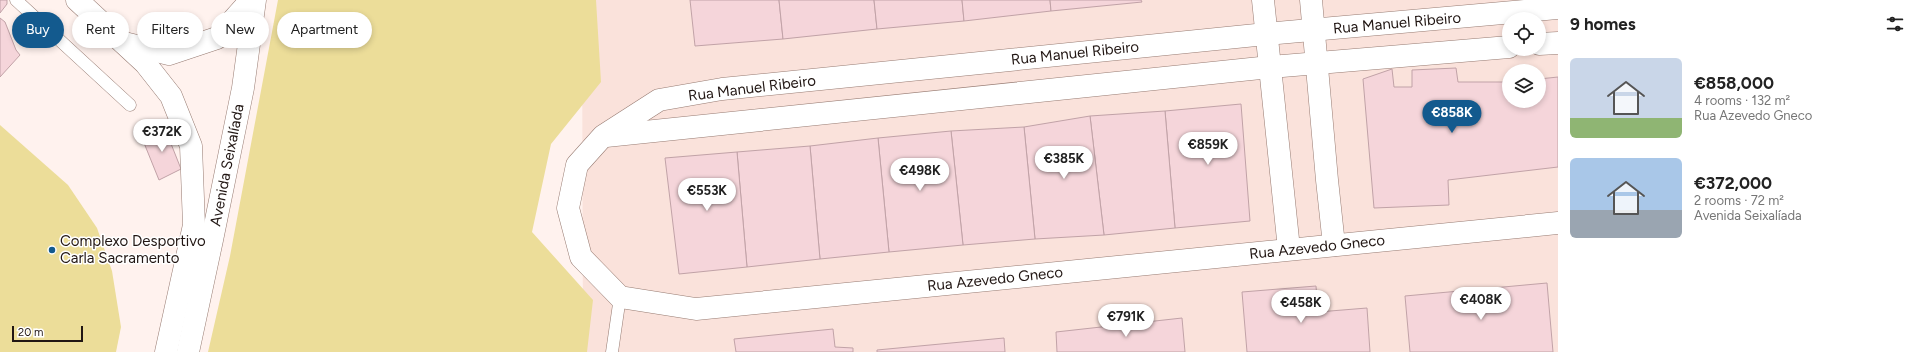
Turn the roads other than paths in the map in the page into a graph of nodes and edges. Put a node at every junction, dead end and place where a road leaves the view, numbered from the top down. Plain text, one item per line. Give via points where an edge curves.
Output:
1 (16, 0) edge
2 (77, 0) edge
3 (251, 0) edge
4 (255, 0) edge
5 (1263, 0) edge
6 (1311, 0) edge
7 (1558, 8) edge
8 (90, 12) edge
9 (1313, 31) junction
10 (1266, 34) junction
11 (1558, 43) edge
12 (129, 44) edge
13 (1546, 44) edge
14 (129, 48) edge
15 (1502, 48) edge
16 (1316, 63) junction
17 (1270, 67) junction
18 (130, 105) dead end
19 (603, 136) junction
20 (1558, 224) edge
21 (1334, 245) junction
22 (1289, 249) junction
23 (620, 297) junction
24 (166, 352) edge
25 (188, 352) edge
26 (612, 352) edge

1 - 18 lane
2 - 8 street, Avenida Seixalíada
3 - 12 street via 217,38 169,54
4 - 25 street, Avenida Seixalíada via 243,88
5 - 10 street
6 - 9 street
7 - 9 street, Rua Manuel Ribeiro
9 - 10 street, Rua Manuel Ribeiro
9 - 16 street
10 - 17 street
10 - 19 street, Rua Manuel Ribeiro via 722,90 659,100
11 - 13 street
14 - 24 street, Avenida Seixalíada via 145,63 171,96 192,146 194,225
15 - 16 street
16 - 17 street
16 - 21 street
17 - 19 street
17 - 22 street
19 - 23 street via 577,165 568,208 581,257
20 - 21 street, Rua Azevedo Gneco
21 - 22 street, Rua Azevedo Gneco
22 - 23 street, Rua Azevedo Gneco via 696,309
23 - 26 lane

